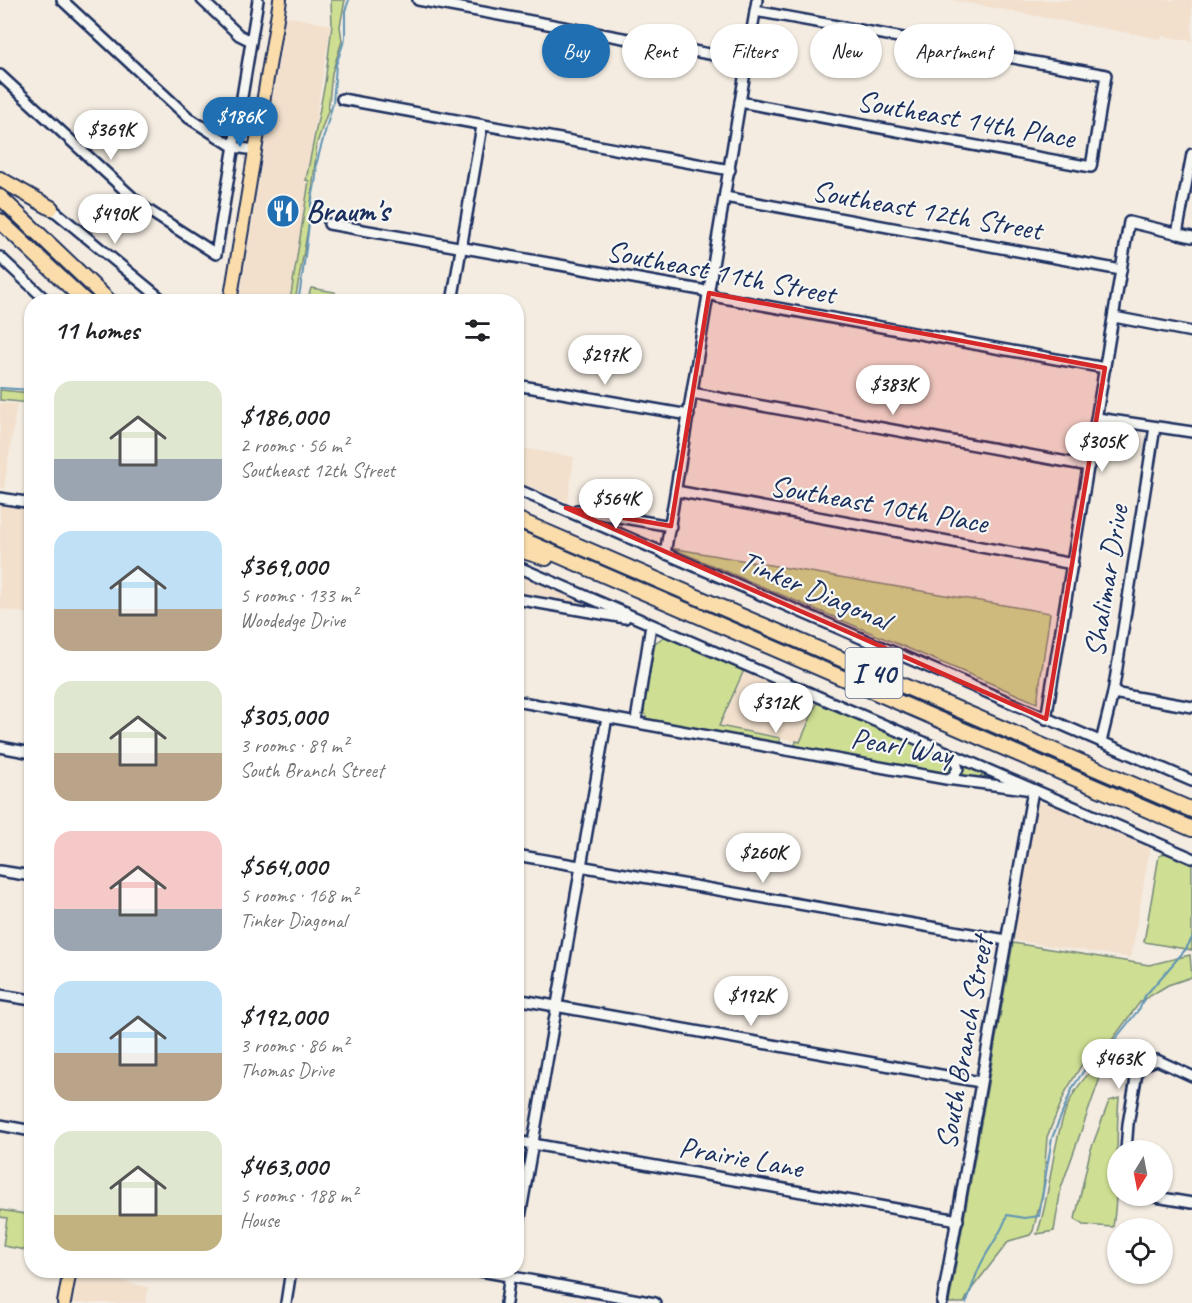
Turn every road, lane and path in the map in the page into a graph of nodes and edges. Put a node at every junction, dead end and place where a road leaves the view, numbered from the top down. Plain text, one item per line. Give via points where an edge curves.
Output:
1 (62, 0) edge
2 (202, 0) edge
3 (258, 0) edge
4 (280, 0) edge
5 (757, 0) edge
6 (418, 1) edge
7 (755, 10) junction
8 (753, 24) edge
9 (251, 41) junction
10 (710, 55) edge
11 (0, 75) edge
12 (744, 78) edge
13 (342, 99) dead end
14 (740, 102) junction
15 (482, 126) junction
16 (234, 147) junction
17 (255, 150) junction
18 (1192, 154) edge
19 (729, 170) junction
20 (0, 179) edge
21 (0, 197) edge
22 (725, 197) junction
23 (51, 208) joint
24 (0, 221) edge
25 (329, 224) dead end
26 (1177, 234) junction
27 (1192, 237) edge
28 (460, 248) junction
29 (0, 257) edge
30 (1121, 270) junction
31 (709, 293) junction
32 (39, 294) edge
33 (78, 294) edge
34 (102, 294) edge
35 (155, 294) edge
36 (231, 294) edge
37 (453, 294) edge
38 (1114, 316) junction
39 (1192, 332) edge
40 (1105, 368) junction
41 (524, 386) edge
42 (692, 393) junction
43 (689, 415) junction
44 (1097, 418) junction
45 (1155, 427) junction
46 (1192, 432) edge
47 (1089, 466) junction
48 (676, 491) junction
49 (524, 492) edge
50 (0, 498) edge
51 (24, 502) edge
52 (566, 508) junction
53 (524, 514) edge
54 (524, 522) edge
55 (670, 526) junction
56 (556, 536) junction
57 (524, 540) edge
58 (524, 551) edge
59 (665, 554) junction
60 (1073, 564) junction
61 (524, 569) edge
62 (608, 577) junction
63 (524, 600) edge
64 (647, 623) junction
65 (1113, 693) junction
66 (524, 702) edge
67 (1192, 707) edge
68 (607, 717) junction
69 (1046, 719) junction
70 (636, 721) junction
71 (1101, 742) junction
72 (0, 747) edge
73 (24, 752) edge
74 (954, 755) junction
75 (946, 779) junction
76 (1192, 781) edge
77 (1033, 790) junction
78 (1192, 810) edge
79 (1192, 829) edge
80 (524, 856) edge
81 (1192, 858) edge
82 (581, 867) junction
83 (0, 871) edge
84 (24, 875) edge
85 (1006, 940) junction
86 (0, 995) edge
87 (24, 999) edge
88 (524, 1000) edge
89 (556, 1006) junction
90 (1192, 1076) edge
91 (980, 1082) junction
92 (0, 1125) edge
93 (24, 1130) edge
94 (1127, 1140) edge
95 (524, 1142) edge
96 (532, 1144) junction
97 (524, 1192) edge
98 (1173, 1200) edge
99 (1188, 1203) edge
100 (958, 1220) junction
101 (524, 1277) edge
102 (69, 1278) edge
103 (290, 1278) edge
104 (509, 1278) edge
105 (64, 1303) edge
106 (286, 1303) edge
107 (506, 1303) edge
108 (655, 1303) edge
109 (942, 1303) edge

1 - 16 street via 165,98
2 - 9 street via 239,35
3 - 9 street
4 - 17 main road
5 - 7 street
6 - 10 street
7 - 8 street
7 - 14 street, Southeast 14th Place via 1106,75 1091,167
9 - 16 street
11 - 16 street via 143,207 216,254
12 - 14 street
13 - 15 street
14 - 19 street
15 - 19 street
15 - 28 street
16 - 17 street
17 - 36 main road
18 - 26 street
19 - 22 street
20 - 23 highway
21 - 34 highway
22 - 30 street, Southeast 12th Street
22 - 31 street
23 - 35 street
24 - 33 highway
25 - 28 street, Southeast 11th Street
26 - 27 street
26 - 30 street via 1129,222
28 - 31 street, Southeast 11th Street
28 - 37 street
29 - 32 street
30 - 38 street
31 - 40 street, Southeast 11th Street
31 - 42 street
38 - 39 street
38 - 40 street
40 - 44 street
41 - 43 street
42 - 43 street
42 - 47 street
43 - 48 street
44 - 45 street
44 - 47 street
45 - 46 street
45 - 65 street, Shalimar Drive
47 - 60 street
48 - 55 street
48 - 60 street, Southeast 10th Place
49 - 52 street, Tinker Diagonal
50 - 51 street
52 - 55 street
52 - 59 street, Tinker Diagonal
53 - 56 highway
54 - 56 highway, Tinker Diagonal / I 40
55 - 59 street
56 - 78 highway, Tinker Diagonal / I 40
57 - 62 highway, I 40
58 - 62 highway
59 - 69 street, Tinker Diagonal
60 - 69 street
61 - 64 street
62 - 79 highway, I 40
63 - 64 street
64 - 70 street
64 - 74 street
65 - 67 street
65 - 71 street, Shalimar Drive
66 - 68 street, Pearl Way
68 - 70 street, Pearl Way
68 - 82 street
69 - 71 street, Tinker Diagonal
70 - 75 street, Pearl Way
71 - 76 street, Tinker Diagonal
72 - 73 street
74 - 75 street via 958,769
74 - 77 street
75 - 77 street, Pearl Way
77 - 81 street
77 - 85 street, South Branch Street
80 - 82 street
82 - 85 street
82 - 89 street
83 - 84 street
85 - 91 street, South Branch Street
86 - 87 street
88 - 89 street
89 - 91 street
89 - 96 street
90 - 94 street via 1157,1060 1138,1066
91 - 100 street, South Branch Street
92 - 93 street
95 - 96 street, Prairie Lane
96 - 97 street
96 - 100 street, Prairie Lane
98 - 99 street
100 - 109 street, South Branch Street
101 - 108 street
102 - 105 main road
103 - 106 street
104 - 107 street

